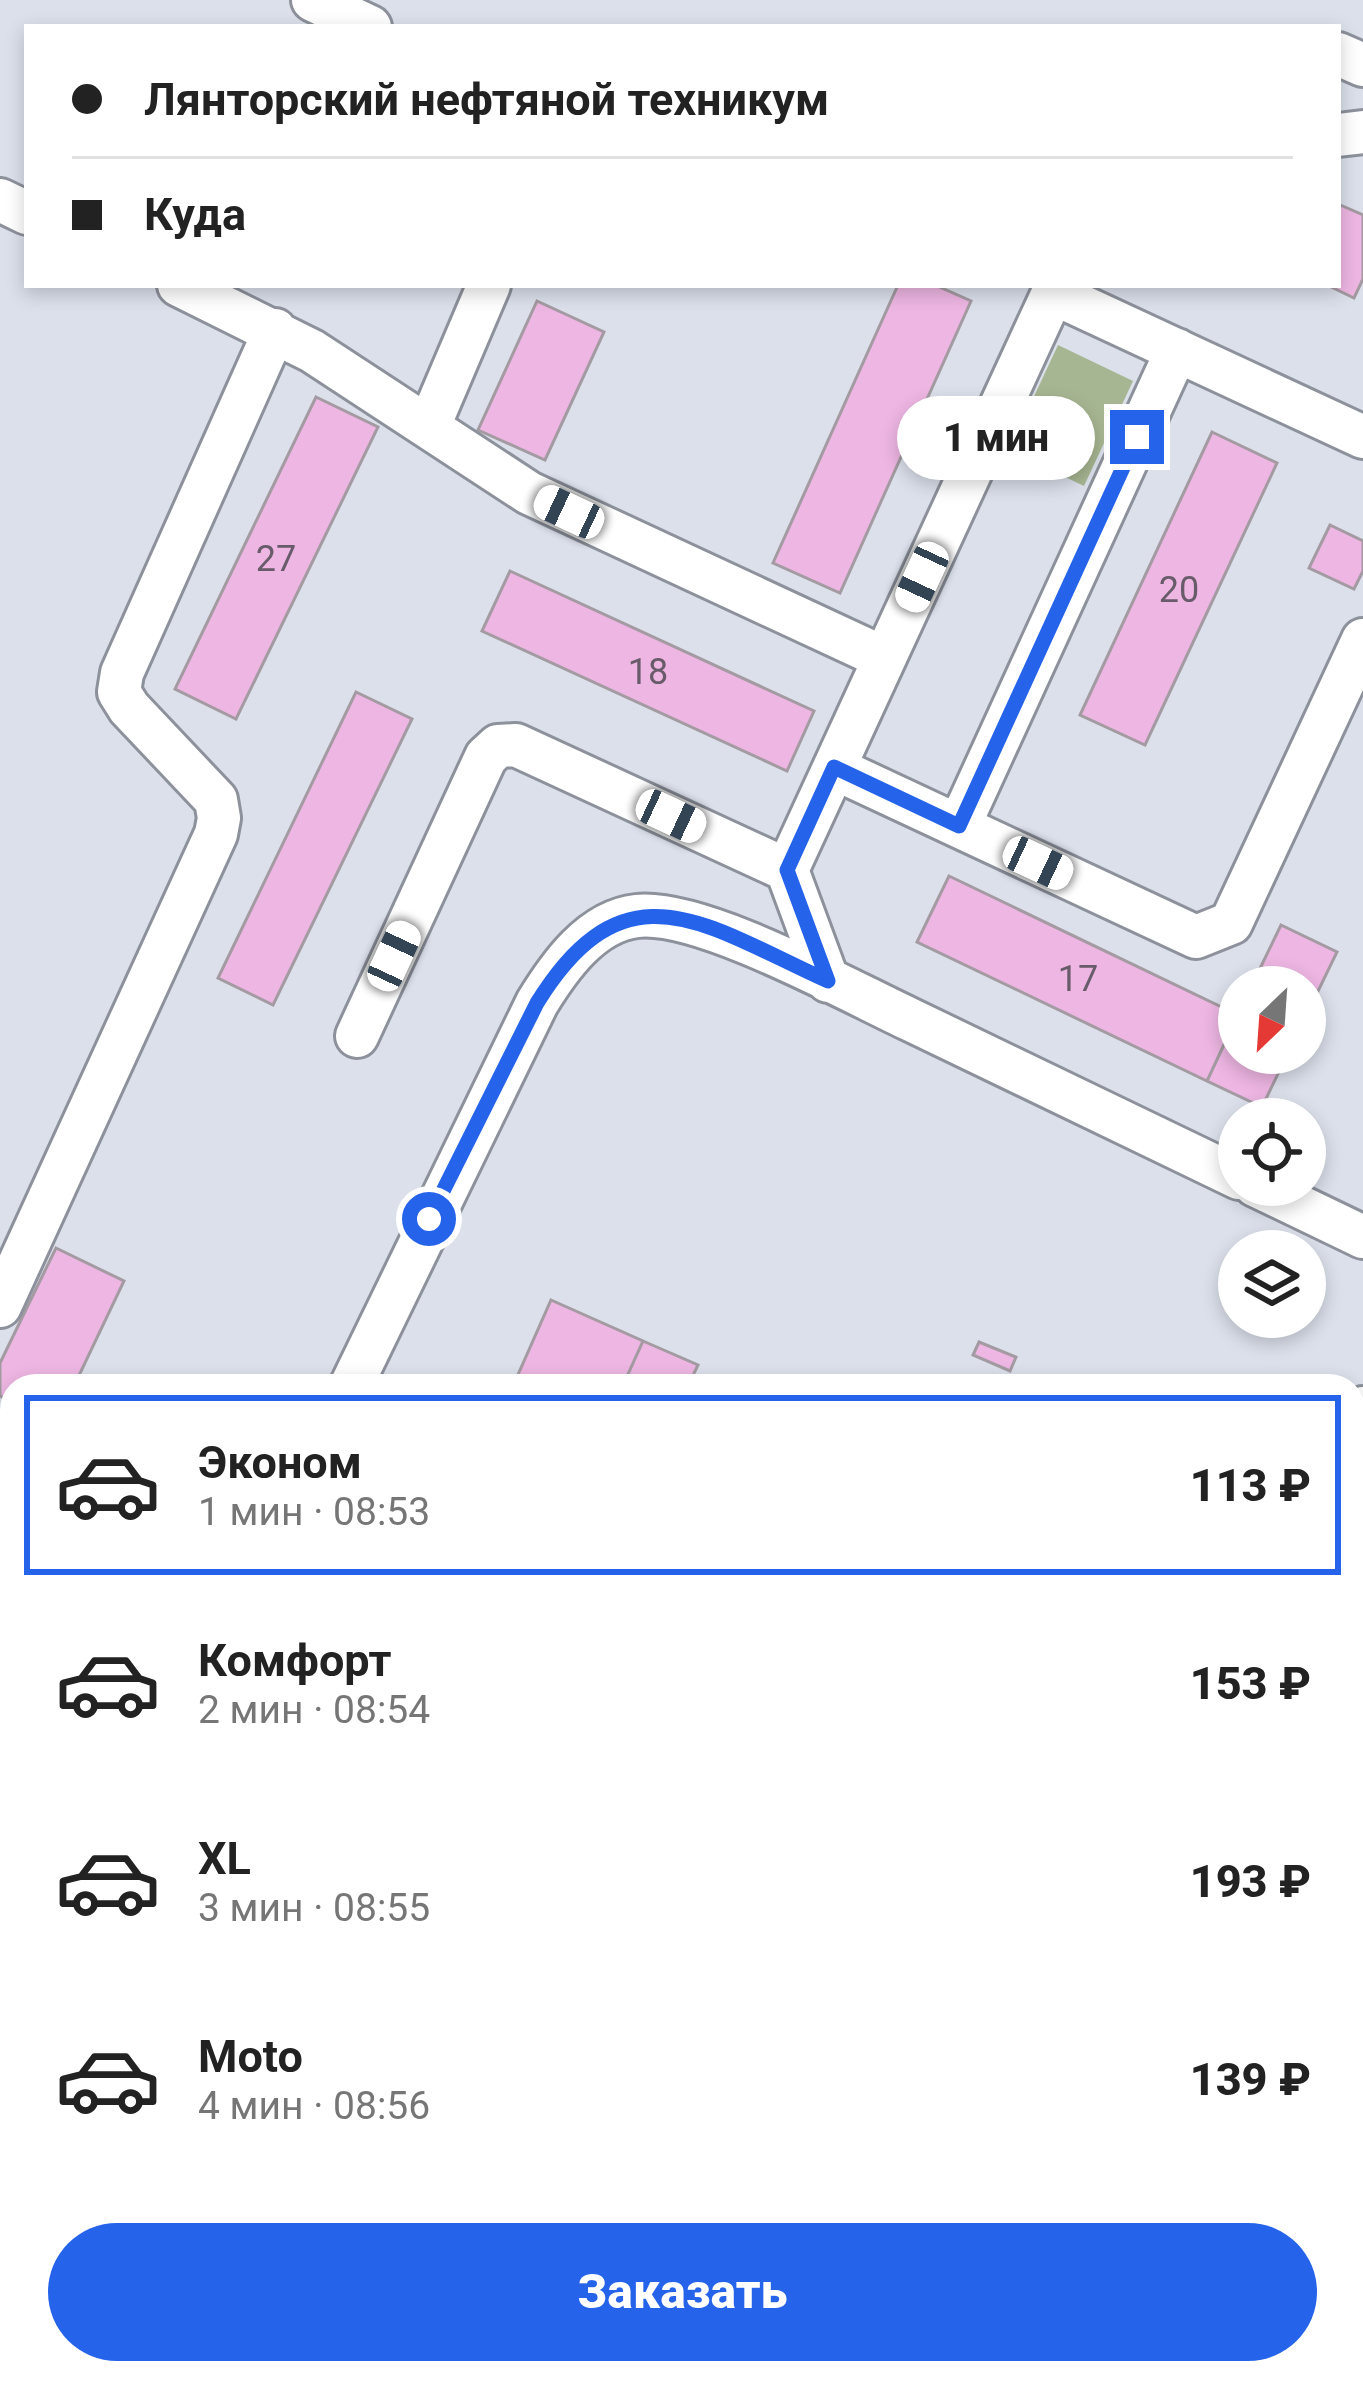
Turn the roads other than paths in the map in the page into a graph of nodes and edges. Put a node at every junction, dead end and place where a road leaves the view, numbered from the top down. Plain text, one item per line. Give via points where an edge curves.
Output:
1 (313, 0) edge
2 (364, 24) edge
3 (185, 288) edge
4 (488, 288) edge
5 (1051, 289) edge
6 (275, 330) junction
7 (1177, 350) junction
8 (429, 426) junction
9 (1363, 436) edge
10 (1363, 640) edge
11 (884, 658) junction
12 (834, 767) junction
13 (959, 826) junction
14 (787, 870) junction
15 (828, 981) junction
16 (356, 1036) dead end
17 (1218, 1168) edge
18 (1299, 1206) edge
19 (1363, 1237) edge
20 (0, 1306) edge
21 (357, 1374) edge

1 - 2 street
3 - 6 street
4 - 8 street
5 - 7 street
5 - 11 street
6 - 8 street
6 - 20 street via 119,692 215,800 216,835
7 - 9 street
7 - 13 street
8 - 11 street via 529,493
10 - 13 street via 1231,922 1196,937
11 - 12 street
12 - 13 street
12 - 14 street
14 - 15 street
14 - 16 street via 516,745 497,746
15 - 17 street
15 - 21 street via 693,921 634,916 582,944 537,1003
18 - 19 street

